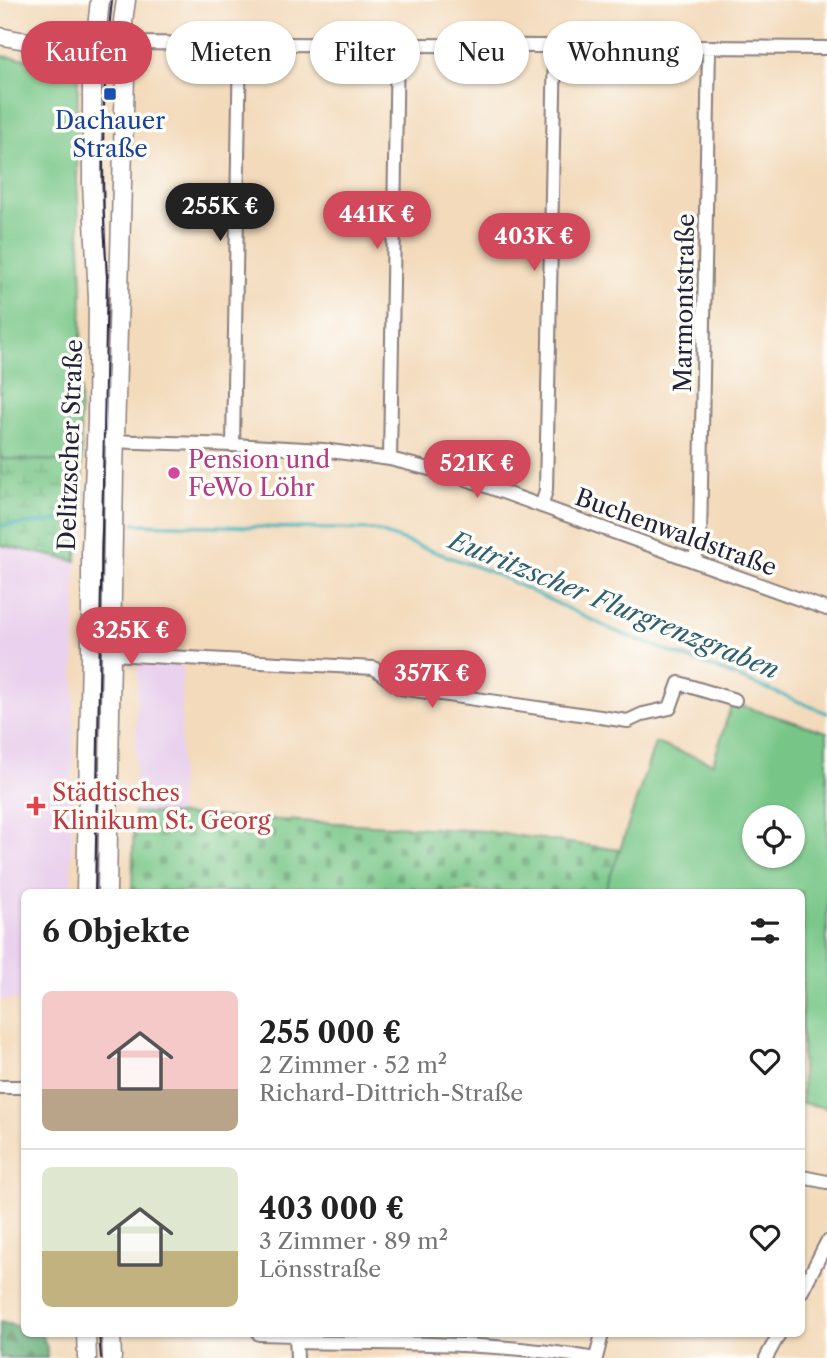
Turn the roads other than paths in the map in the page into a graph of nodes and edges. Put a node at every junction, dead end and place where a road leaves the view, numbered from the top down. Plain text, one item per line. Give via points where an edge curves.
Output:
1 (100, 0) edge
2 (126, 0) edge
3 (98, 21) edge
4 (125, 21) edge
5 (0, 36) edge
6 (21, 40) edge
7 (420, 44) edge
8 (543, 45) edge
9 (703, 47) edge
10 (709, 47) junction
11 (827, 48) edge
12 (92, 84) edge
13 (125, 84) edge
14 (239, 84) edge
15 (396, 84) edge
16 (554, 84) edge
17 (96, 441) junction
18 (115, 441) junction
19 (233, 445) junction
20 (390, 459) junction
21 (542, 505) junction
22 (694, 560) junction
23 (827, 609) edge
24 (112, 654) junction
25 (735, 700) dead end
26 (86, 889) edge
27 (107, 889) edge
28 (0, 1087) edge
29 (21, 1087) edge
30 (805, 1178) edge
31 (827, 1182) edge
32 (827, 1242) edge
33 (805, 1285) edge
34 (86, 1337) edge
35 (111, 1337) edge
36 (296, 1337) edge
37 (601, 1337) edge
38 (777, 1337) edge
39 (449, 1339) edge
40 (485, 1352) edge
41 (87, 1358) edge
42 (112, 1358) edge
43 (297, 1358) edge
44 (589, 1358) edge
45 (596, 1358) edge
46 (766, 1358) edge

1 - 3 main road, Delitzscher Straße
2 - 4 main road, Delitzscher Straße
5 - 6 street
7 - 8 street
9 - 10 street
10 - 11 street
10 - 22 street, Marmontstraße via 700,540
12 - 17 main road, Delitzscher Straße via 98,298
13 - 18 main road, Delitzscher Straße
14 - 19 street
15 - 20 street
16 - 21 street via 546,490
17 - 18 street, Buchenwaldstraße
17 - 26 main road, Delitzscher Straße
18 - 19 street, Buchenwaldstraße
18 - 24 main road, Delitzscher Straße
19 - 20 street, Buchenwaldstraße
20 - 21 street, Buchenwaldstraße
21 - 22 street, Buchenwaldstraße
22 - 23 street, Buchenwaldstraße
24 - 25 street via 374,668 400,688 628,721 670,708 679,683
24 - 27 main road, Delitzscher Straße
28 - 29 street
30 - 31 street
32 - 33 street
34 - 41 main road
35 - 42 main road
36 - 39 street
36 - 43 street
37 - 45 street
38 - 46 street
39 - 40 street
40 - 44 street via 544,1351

